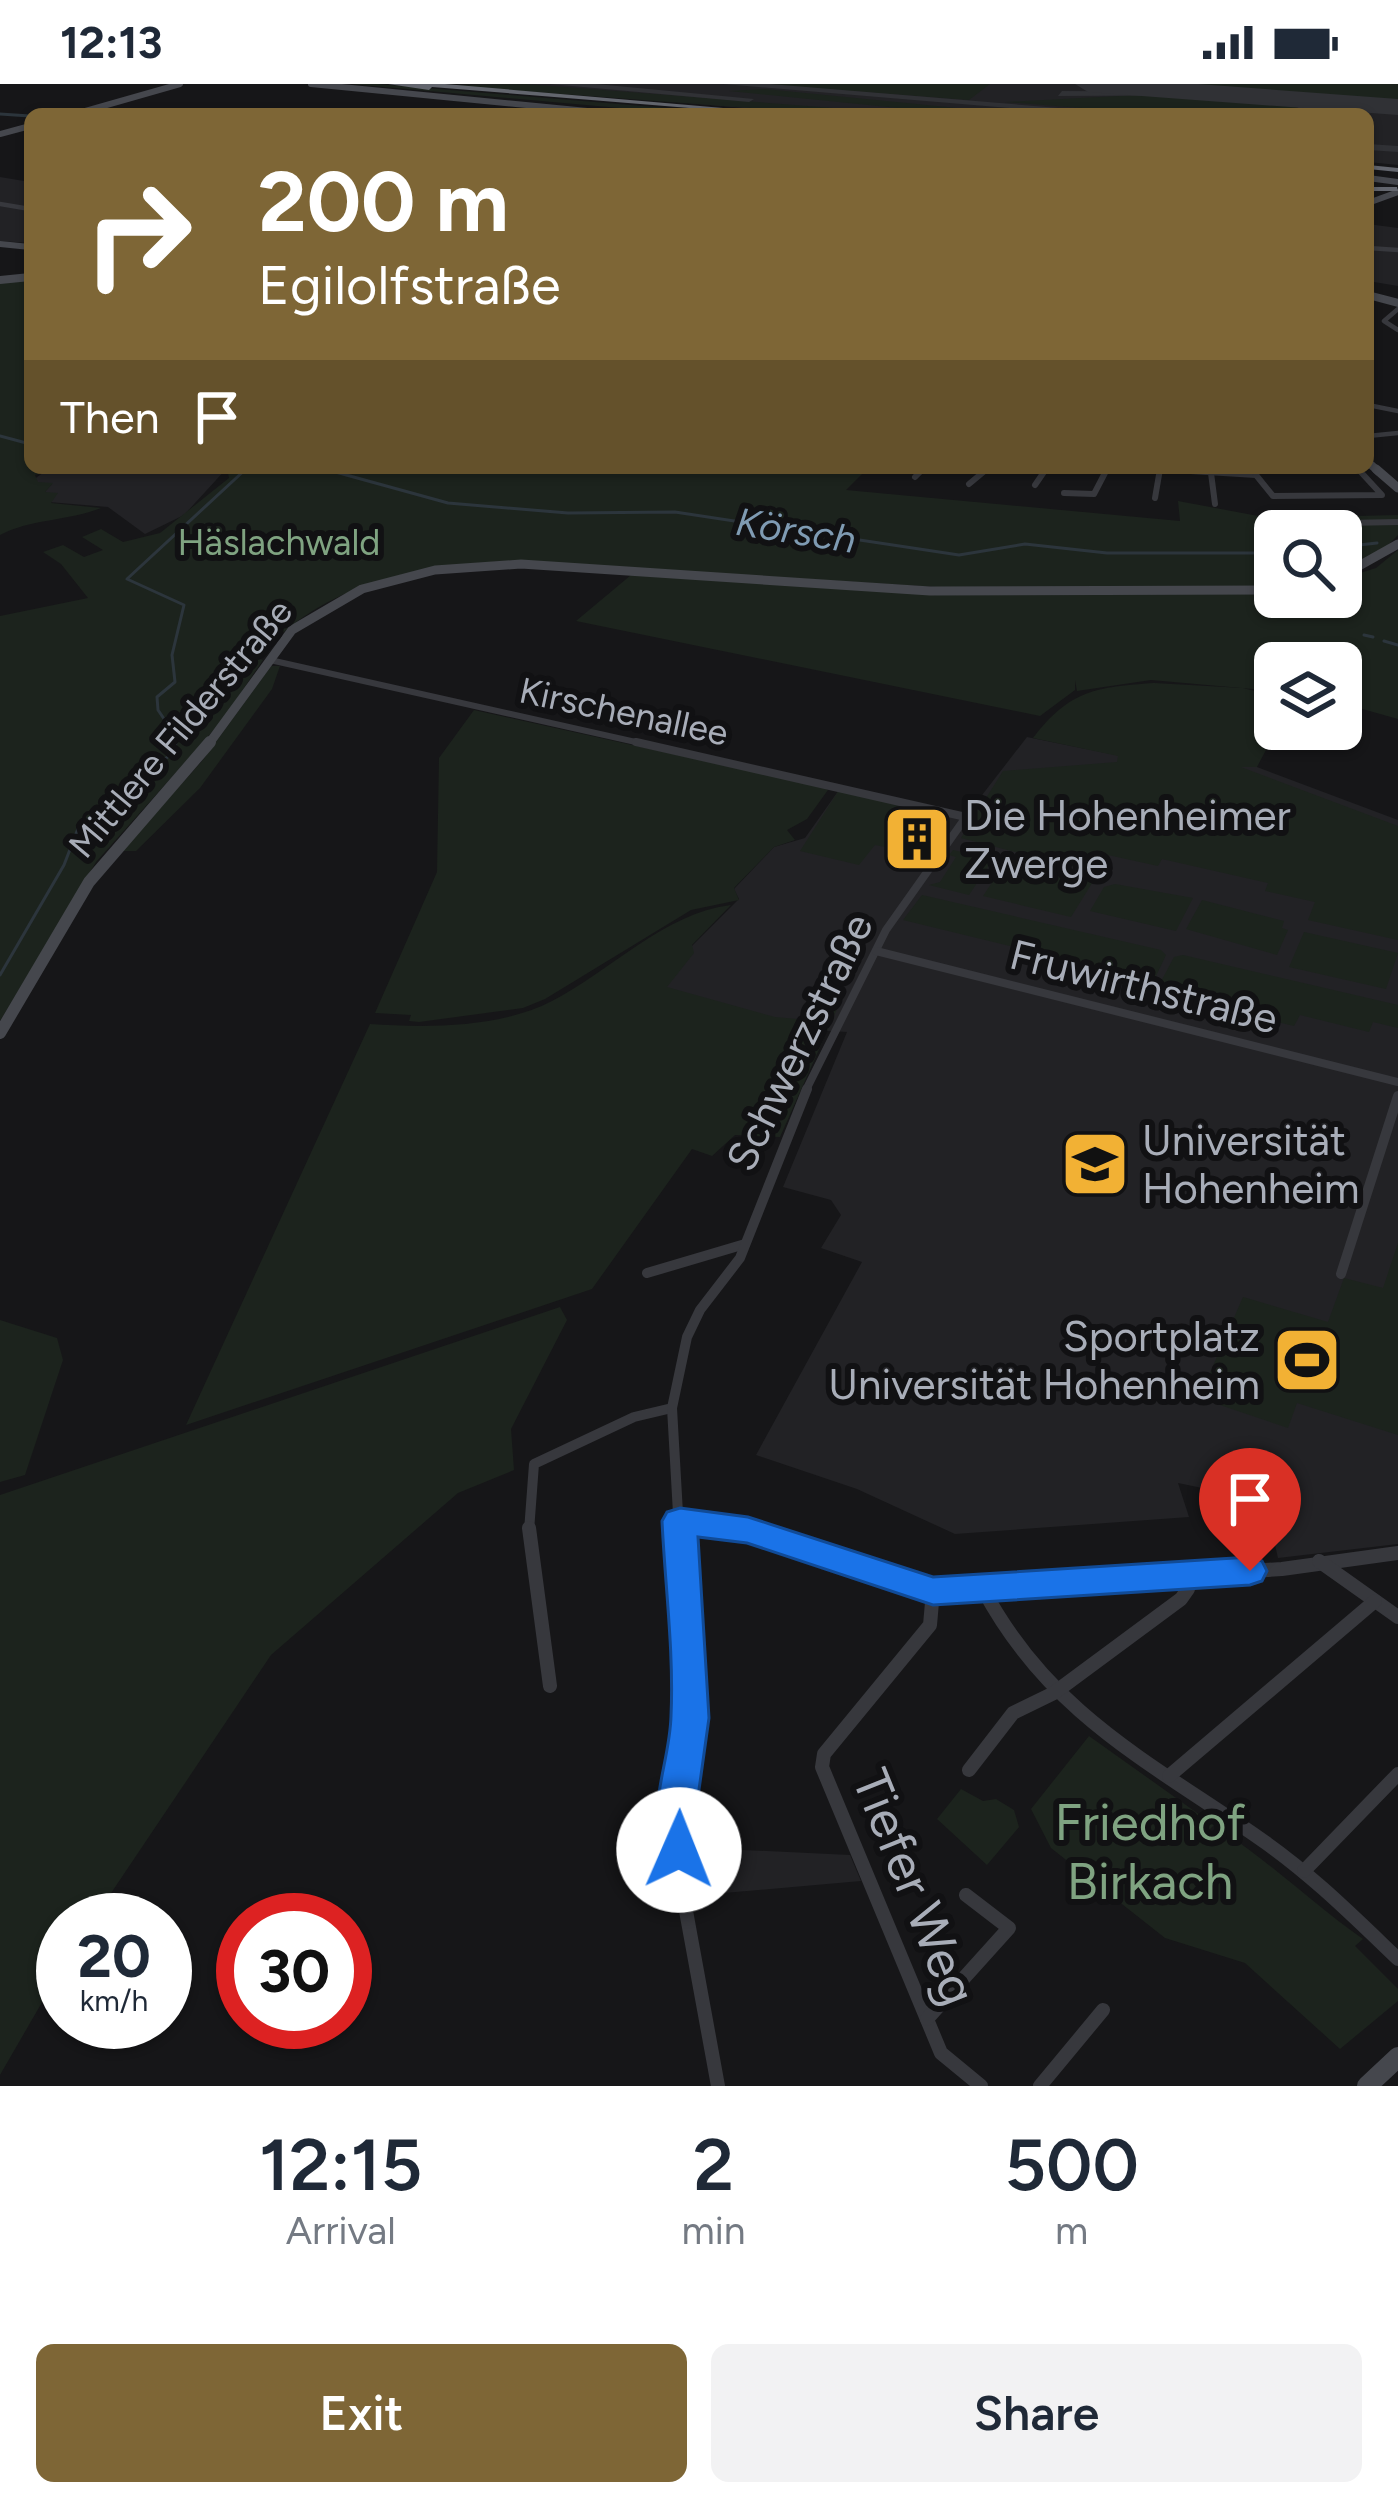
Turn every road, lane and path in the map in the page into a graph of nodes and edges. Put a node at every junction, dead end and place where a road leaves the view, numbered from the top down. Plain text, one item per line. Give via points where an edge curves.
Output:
1 (180, 84) edge
2 (311, 84) edge
3 (392, 84) edge
4 (419, 84) edge
5 (96, 108) edge
6 (557, 108) edge
7 (684, 108) edge
8 (716, 108) edge
9 (1398, 170) edge
10 (1383, 189) edge
11 (1398, 306) edge
12 (1398, 330) edge
13 (1394, 400) dead end
14 (1398, 412) edge
15 (1374, 467) edge
16 (918, 474) edge
17 (981, 474) edge
18 (1042, 474) edge
19 (1105, 474) edge
20 (1159, 474) edge
21 (1211, 474) edge
22 (1234, 474) edge
23 (1363, 474) edge
24 (1256, 475) joint
25 (915, 477) dead end
26 (969, 484) dead end
27 (1035, 484) dead end
28 (1398, 488) edge
29 (1064, 493) dead end
30 (1155, 498) dead end
31 (1215, 504) dead end
32 (1398, 522) edge
33 (1362, 523) edge
34 (1398, 544) edge
35 (1362, 568) edge
36 (1254, 590) edge
37 (270, 660) junction
38 (965, 817) joint
39 (876, 951) junction
40 (0, 1034) edge
41 (1398, 1082) edge
42 (1398, 1096) edge
43 (745, 1244) junction
44 (647, 1273) dead end
45 (1341, 1274) dead end
46 (672, 1408) junction
47 (680, 1521) junction
48 (1398, 1553) edge
49 (1319, 1561) junction
50 (1184, 1575) junction
51 (983, 1589) junction
52 (933, 1591) junction
53 (1375, 1601) junction
54 (1398, 1617) edge
55 (550, 1686) dead end
56 (1054, 1694) junction
57 (968, 1770) dead end
58 (1398, 1774) edge
59 (1169, 1776) junction
60 (1304, 1870) junction
61 (966, 1895) dead end
62 (1398, 1959) edge
63 (1102, 2010) dead end
64 (927, 2019) junction
65 (1398, 2056) edge
66 (718, 2086) edge
67 (981, 2086) edge
68 (1040, 2086) edge
69 (1367, 2086) edge

1 - 5 main road
2 - 6 main road
3 - 7 highway
4 - 8 highway
9 - 10 highway
11 - 12 street via 1384,321
13 - 14 street
15 - 28 main road
16 - 25 street
17 - 26 street
18 - 27 street
19 - 29 street via 1094,494
20 - 30 street
21 - 31 street
22 - 24 street
23 - 24 street via 1382,495 1268,494
32 - 33 street
34 - 35 main road
36 - 37 main road, Mittlere Filderstraße via 963,592 482,565 349,594 302,620
37 - 38 street, Kirschenallee
37 - 40 main road, Mittlere Filderstraße via 184,776 89,882
38 - 39 street, Schwerzstraße
39 - 41 street, Fruwirthstraße
39 - 43 street, Schwerzstraße via 805,1092
42 - 45 street
43 - 44 street
43 - 46 street, Schwerzstraße via 687,1337
46 - 47 street, Schwerzstraße
46 - 55 street via 534,1464 525,1509
47 - 52 street via 748,1530
47 - 66 street, Schwerzstraße via 690,1718 676,1811
48 - 49 street
49 - 50 street
49 - 53 street
50 - 51 street
50 - 56 street via 1181,1599
51 - 52 street
51 - 56 street
52 - 64 street, Tiefer Weg via 930,1624 824,1754 822,1767
53 - 54 street
53 - 59 street
56 - 57 street via 1013,1713
56 - 59 street
58 - 60 street
59 - 60 street
60 - 62 street
61 - 64 street via 1010,1928
63 - 68 street
64 - 67 street, Tiefer Weg via 941,2053
65 - 69 main road

